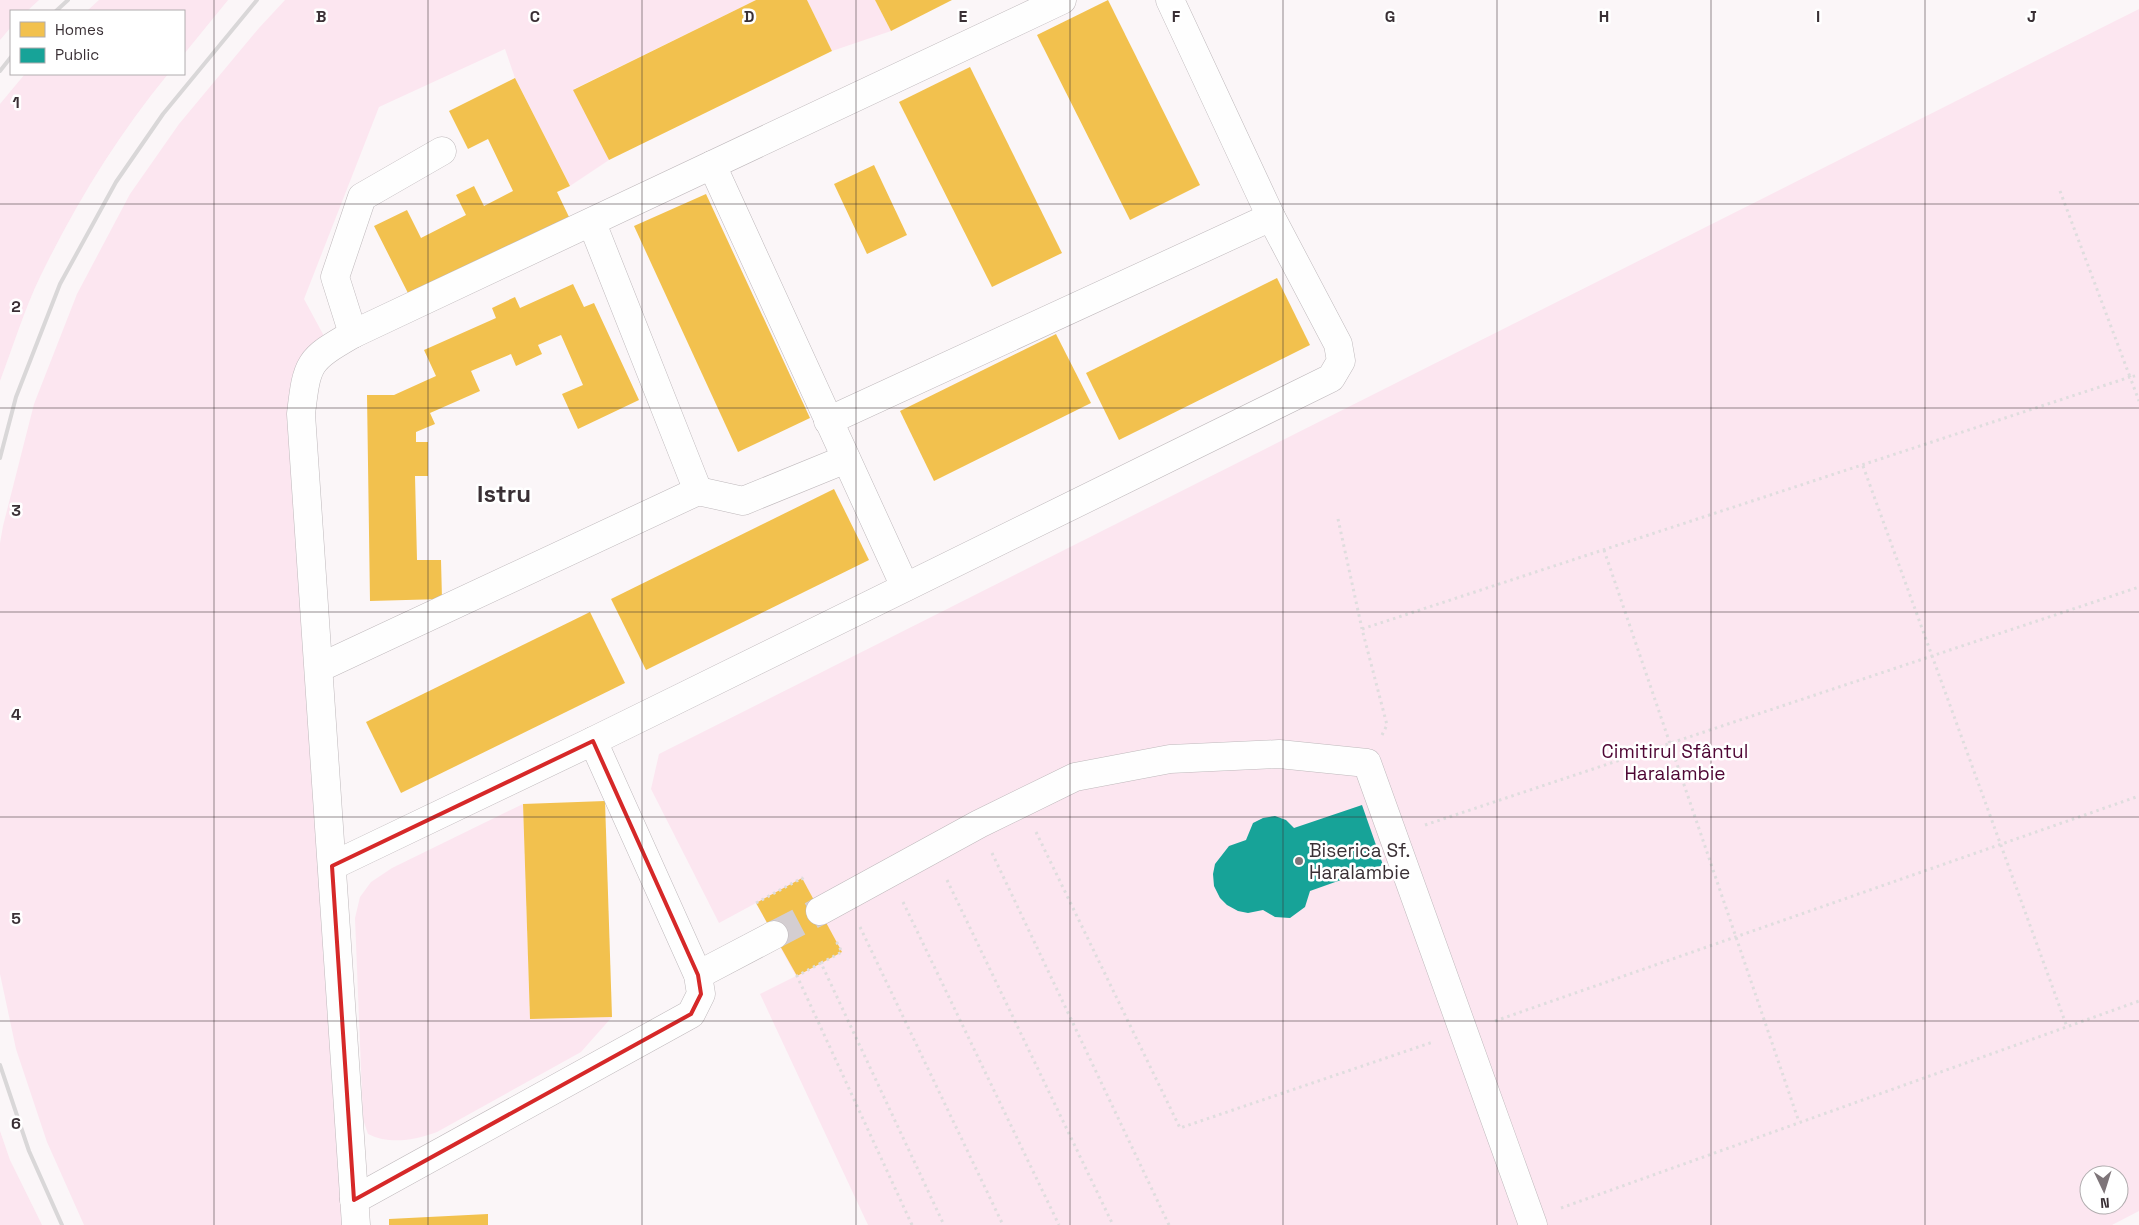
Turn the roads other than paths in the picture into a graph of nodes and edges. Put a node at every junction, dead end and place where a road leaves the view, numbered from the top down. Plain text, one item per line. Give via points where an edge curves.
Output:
1 (1062, 0) edge
2 (1170, 0) edge
3 (442, 151) dead end
4 (712, 165) junction
5 (1271, 216) junction
6 (592, 223) junction
7 (353, 334) junction
8 (828, 422) junction
9 (846, 459) junction
10 (698, 491) junction
11 (905, 587) junction
12 (318, 668) junction
13 (593, 740) junction
14 (332, 866) junction
15 (820, 911) tunnel mouth
16 (774, 935) tunnel mouth
17 (698, 975) junction
18 (355, 1212) edge
19 (1532, 1222) edge

1 - 4 street
2 - 5 street
3 - 7 street via 362,197 335,277
4 - 6 street
4 - 8 street
5 - 8 street
5 - 11 street via 1338,344 1340,361 1331,378
6 - 7 street
6 - 10 street
7 - 12 street via 322,352 311,364 304,384 301,414
8 - 9 street
9 - 10 street via 743,501
9 - 11 street
10 - 12 street
11 - 13 street
12 - 14 street
13 - 14 street
13 - 17 street
14 - 18 street
15 - 19 street via 979,824 1075,777 1170,759 1279,754 1367,763
16 - 17 street
17 - 18 street via 701,994 691,1014

